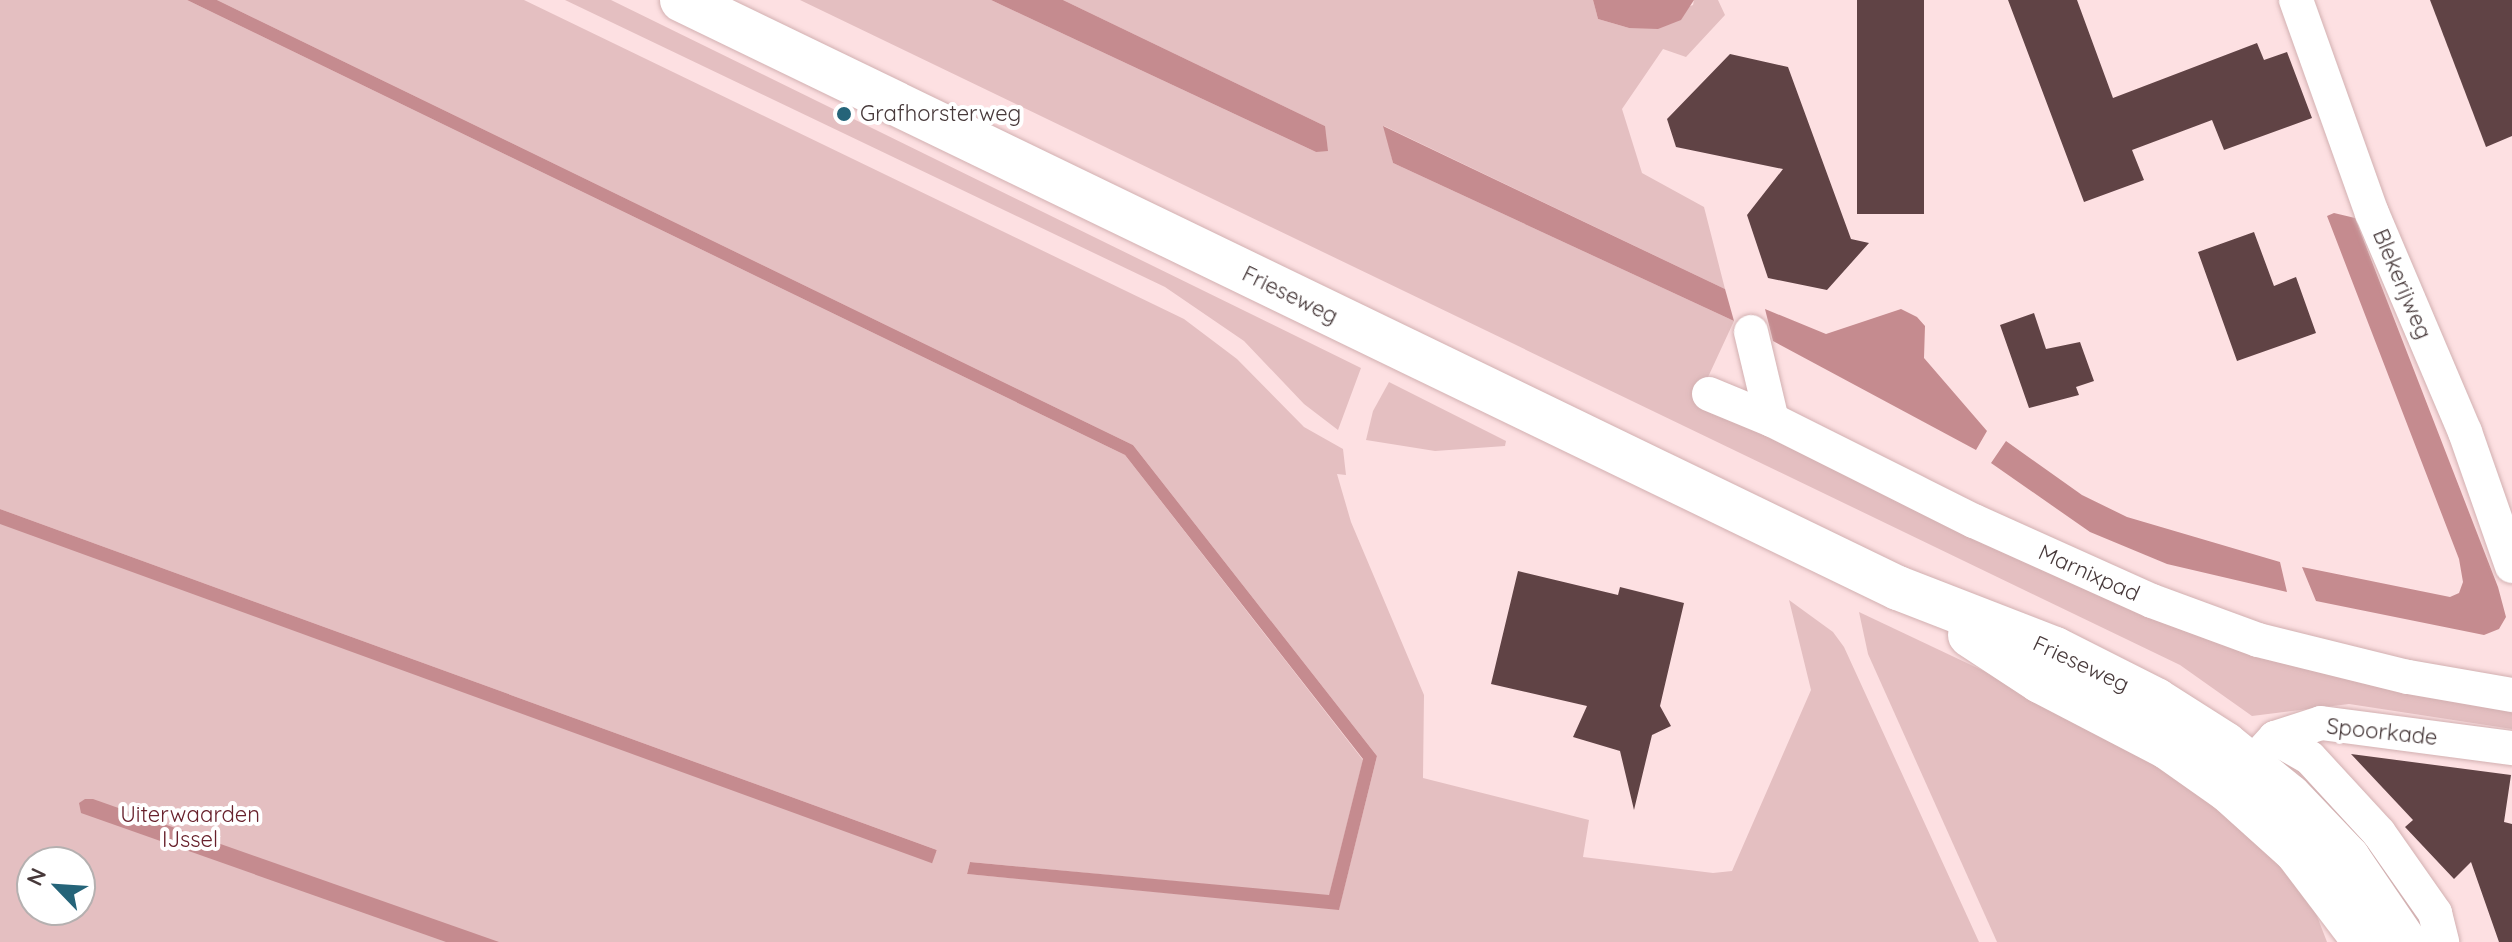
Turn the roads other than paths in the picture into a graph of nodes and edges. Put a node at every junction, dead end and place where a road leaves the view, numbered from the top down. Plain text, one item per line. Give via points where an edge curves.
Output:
1 (682, 0) edge
2 (2296, 0) edge
3 (1751, 332) dead end
4 (1709, 394) dead end
5 (1772, 420) junction
6 (2512, 566) edge
7 (2512, 695) edge
8 (2512, 748) edge
9 (2252, 764) junction
10 (2365, 942) edge
11 (2405, 942) edge
12 (2442, 942) edge

1 - 9 main road, Frieseweg via 1898,588 2055,649 2156,700
2 - 6 street, Blekerijweg via 2372,213 2465,432
3 - 5 street
4 - 5 street
5 - 7 street, Marnixpad via 1974,521 2152,601 2258,640 2408,677
8 - 9 street, Spoorkade via 2333,723
9 - 10 main road via 2296,851
9 - 11 main road via 2348,858
9 - 12 street via 2310,758 2372,824 2435,913

